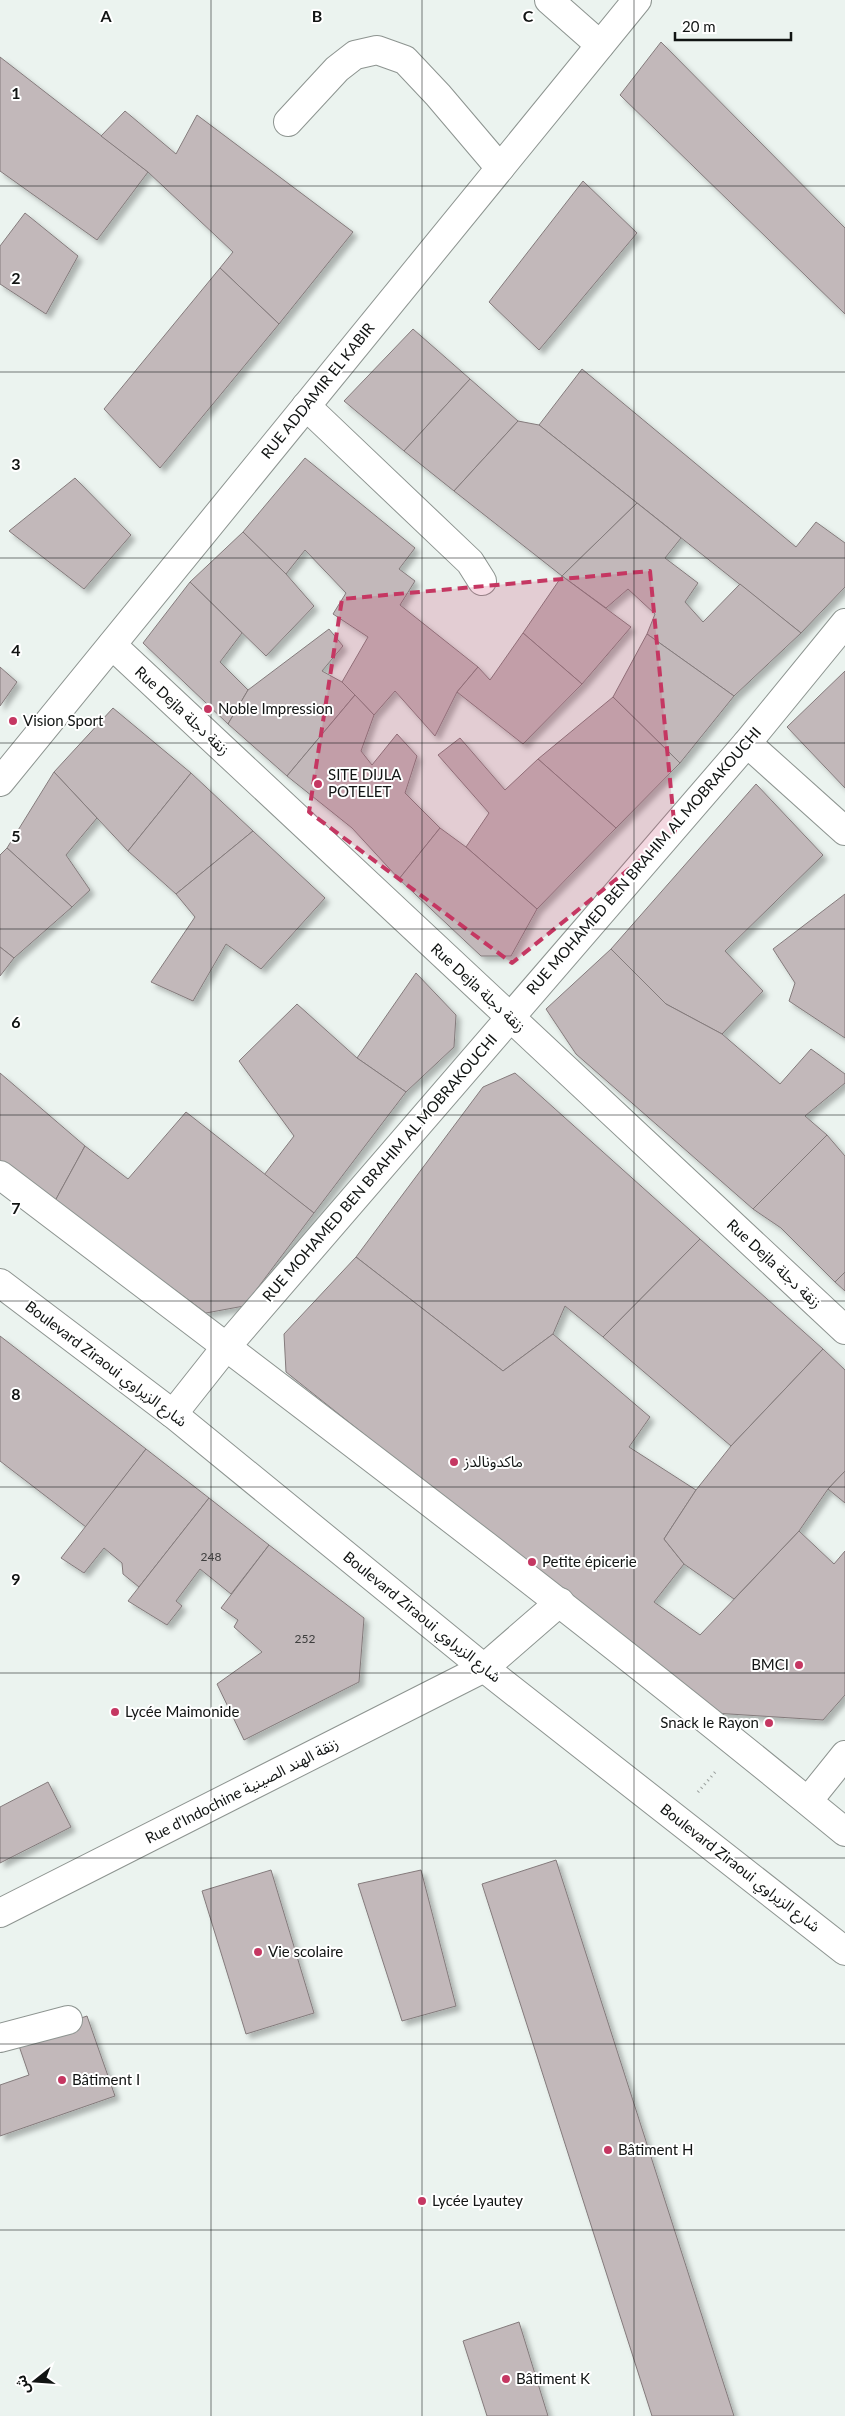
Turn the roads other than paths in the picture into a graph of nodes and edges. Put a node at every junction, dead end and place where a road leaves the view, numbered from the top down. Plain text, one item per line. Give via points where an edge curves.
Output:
1 (549, 0) edge
2 (637, 0) edge
3 (600, 44) junction
4 (288, 122) dead end
5 (500, 168) junction
6 (306, 406) junction
7 (482, 581) dead end
8 (845, 623) edge
9 (112, 645) junction
10 (747, 743) junction
11 (0, 782) edge
12 (845, 831) edge
13 (509, 1017) junction
14 (0, 1175) edge
15 (0, 1282) edge
16 (845, 1330) edge
17 (226, 1347) junction
18 (173, 1414) junction
19 (560, 1602) junction
20 (484, 1668) junction
21 (845, 1755) edge
22 (808, 1801) junction
23 (845, 1832) edge
24 (0, 1913) edge
25 (845, 1951) edge
26 (68, 2020) dead end
27 (0, 2038) edge

1 - 3 street
2 - 3 street, RUE ADDAMIR EL KABIR
3 - 5 street, RUE ADDAMIR EL KABIR
4 - 5 street via 337,69 355,55 377,50 404,60
5 - 6 street, RUE ADDAMIR EL KABIR
6 - 7 street via 470,562
6 - 9 street, RUE ADDAMIR EL KABIR
8 - 10 street, RUE MOHAMED BEN BRAHIM AL MOBRAKOUCHI
9 - 11 street, RUE ADDAMIR EL KABIR
9 - 13 street, Rue Dejla زنقة دجلة
10 - 12 street
10 - 13 street, RUE MOHAMED BEN BRAHIM AL MOBRAKOUCHI
13 - 16 street, Rue Dejla زنقة دجلة
13 - 17 street, RUE MOHAMED BEN BRAHIM AL MOBRAKOUCHI
14 - 17 street
15 - 18 street, Boulevard Ziraoui شارع الزيراوي
17 - 18 street, RUE MOHAMED BEN BRAHIM AL MOBRAKOUCHI
17 - 19 street
18 - 20 street, Boulevard Ziraoui شارع الزيراوي
19 - 20 street, Rue d'Indochine زنقة الهند الصينية
19 - 22 street
20 - 24 street, Rue d'Indochine زنقة الهند الصينية
20 - 25 street, Boulevard Ziraoui شارع الزيراوي
21 - 22 street
22 - 23 street
26 - 27 street

